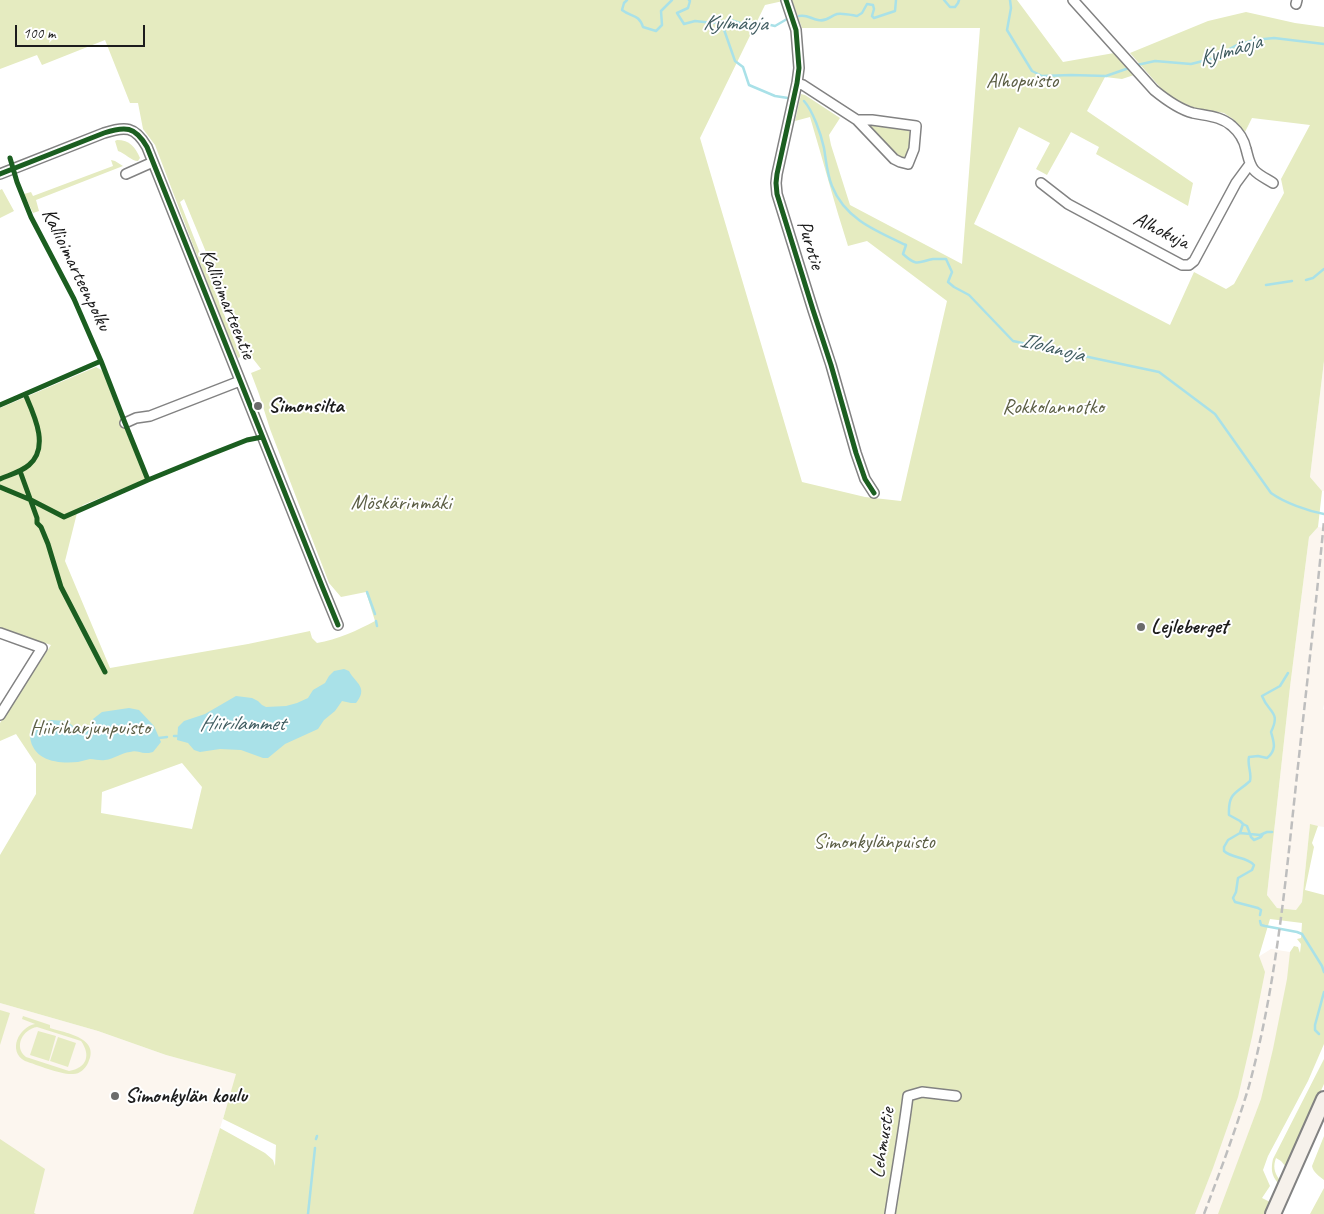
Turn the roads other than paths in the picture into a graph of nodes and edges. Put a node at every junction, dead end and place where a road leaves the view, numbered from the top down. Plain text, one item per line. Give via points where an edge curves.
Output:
1 (786, 0) edge
2 (1073, 0) edge
3 (797, 83) junction
4 (856, 120) junction
5 (153, 162) junction
6 (1250, 164) junction
7 (0, 174) edge
8 (126, 174) dead end
9 (1273, 183) dead end
10 (1041, 184) dead end
11 (240, 381) junction
12 (125, 423) dead end
13 (874, 493) dead end
14 (338, 625) dead end
15 (0, 634) edge
16 (0, 715) edge
17 (956, 1096) dead end
18 (1324, 1099) edge
19 (890, 1214) edge
20 (1273, 1214) edge

1 - 3 street, Purotie via 796,30
2 - 6 street via 1165,99 1180,108 1222,119 1231,125 1246,146
3 - 4 street
3 - 13 street, Purotie via 777,174 777,194 856,453
4 - 4 street via 894,159 908,164 914,149 916,126
5 - 7 street, Kallioimarteentie via 141,138 133,131 119,128
5 - 8 street
5 - 11 street, Kallioimarteentie
6 - 9 street
6 - 10 street, Alhokuja via 1236,183 1194,261 1182,266 1068,204
11 - 12 street
11 - 14 street, Kallioimarteentie
15 - 16 street via 42,648
17 - 19 street, Lehmustie via 922,1092 908,1096
18 - 20 main road

